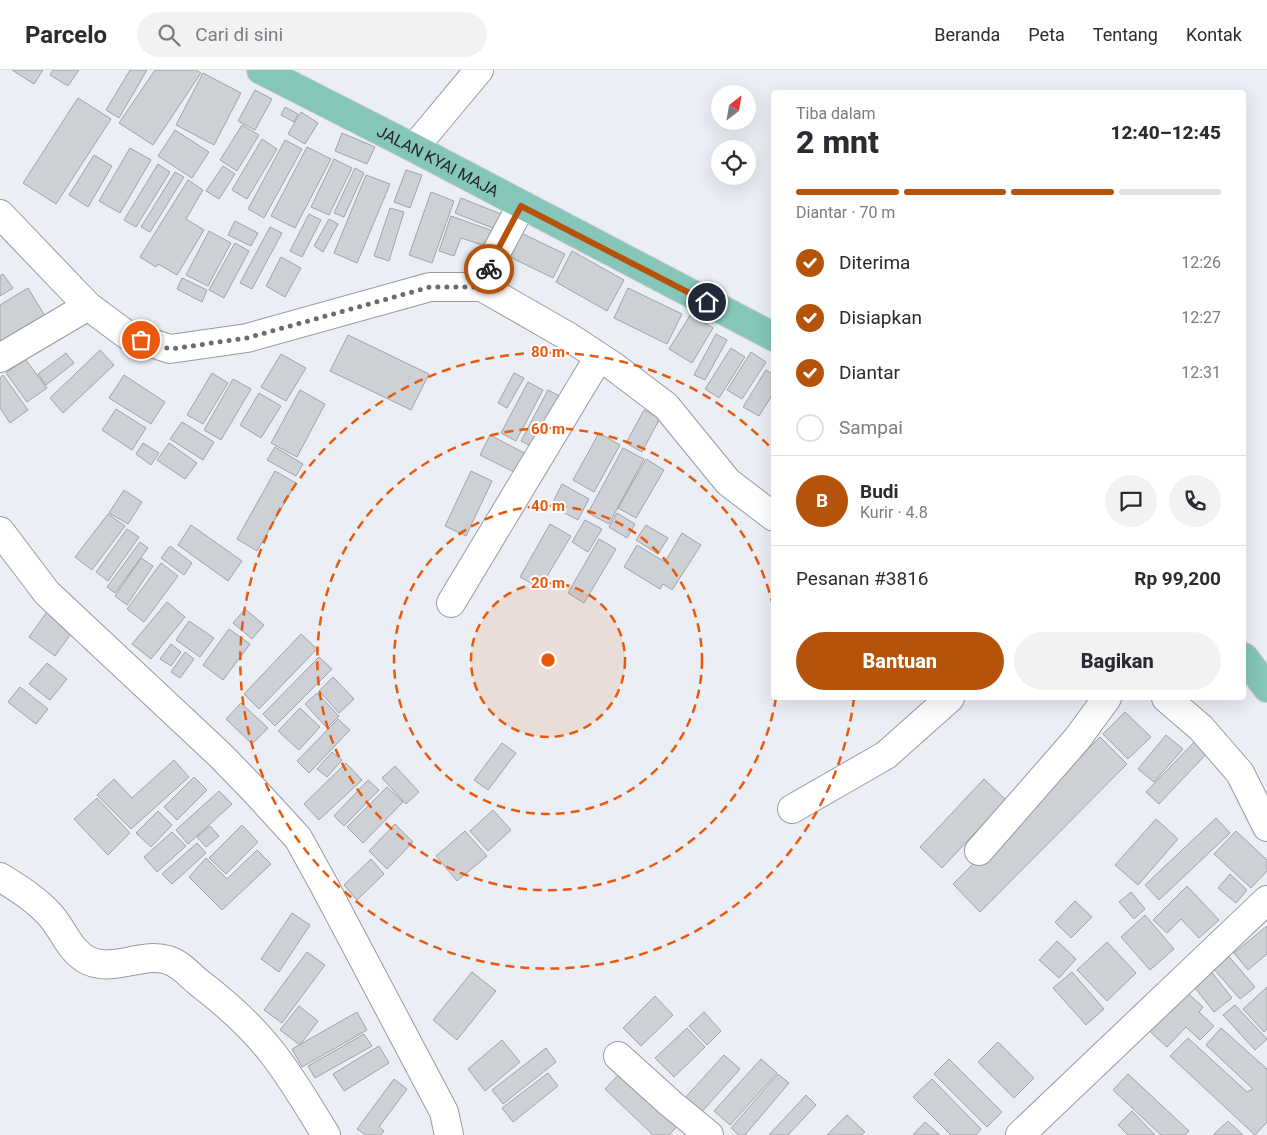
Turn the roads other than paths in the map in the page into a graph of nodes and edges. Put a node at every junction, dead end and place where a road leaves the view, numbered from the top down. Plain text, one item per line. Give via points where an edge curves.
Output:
1 (261, 70) edge
2 (478, 70) edge
3 (414, 148) junction
4 (521, 206) junction
5 (0, 214) edge
6 (489, 270) junction
7 (88, 306) junction
8 (771, 335) edge
9 (599, 357) junction
10 (0, 358) edge
11 (771, 515) edge
12 (0, 531) edge
13 (451, 603) dead end
14 (1246, 660) edge
15 (1267, 688) edge
16 (948, 700) edge
17 (1106, 700) edge
18 (1168, 700) edge
19 (792, 809) dead end
20 (1267, 827) edge
21 (979, 851) dead end
22 (0, 877) edge
23 (1267, 900) edge
24 (618, 1056) dead end
25 (326, 1135) edge
26 (449, 1135) edge
27 (709, 1135) edge
28 (1020, 1135) edge

1 - 3 main road, JALAN KYAI MAJA
2 - 3 street
3 - 4 main road, JALAN KYAI MAJA
4 - 6 street
4 - 8 main road, JALAN KYAI MAJA
5 - 7 street
6 - 7 street via 247,338 170,349 126,335
6 - 9 street via 569,337
7 - 10 street
9 - 11 street via 666,406 728,482
9 - 13 street
12 - 26 street via 46,593 220,755 298,838 444,1112
14 - 15 main road
16 - 19 street via 886,755
17 - 21 street via 1077,739
18 - 20 street via 1201,728 1240,773
22 - 25 street via 39,904 76,953 90,962 126,964 155,958 169,960 219,998 269,1048
23 - 28 street
24 - 27 street

